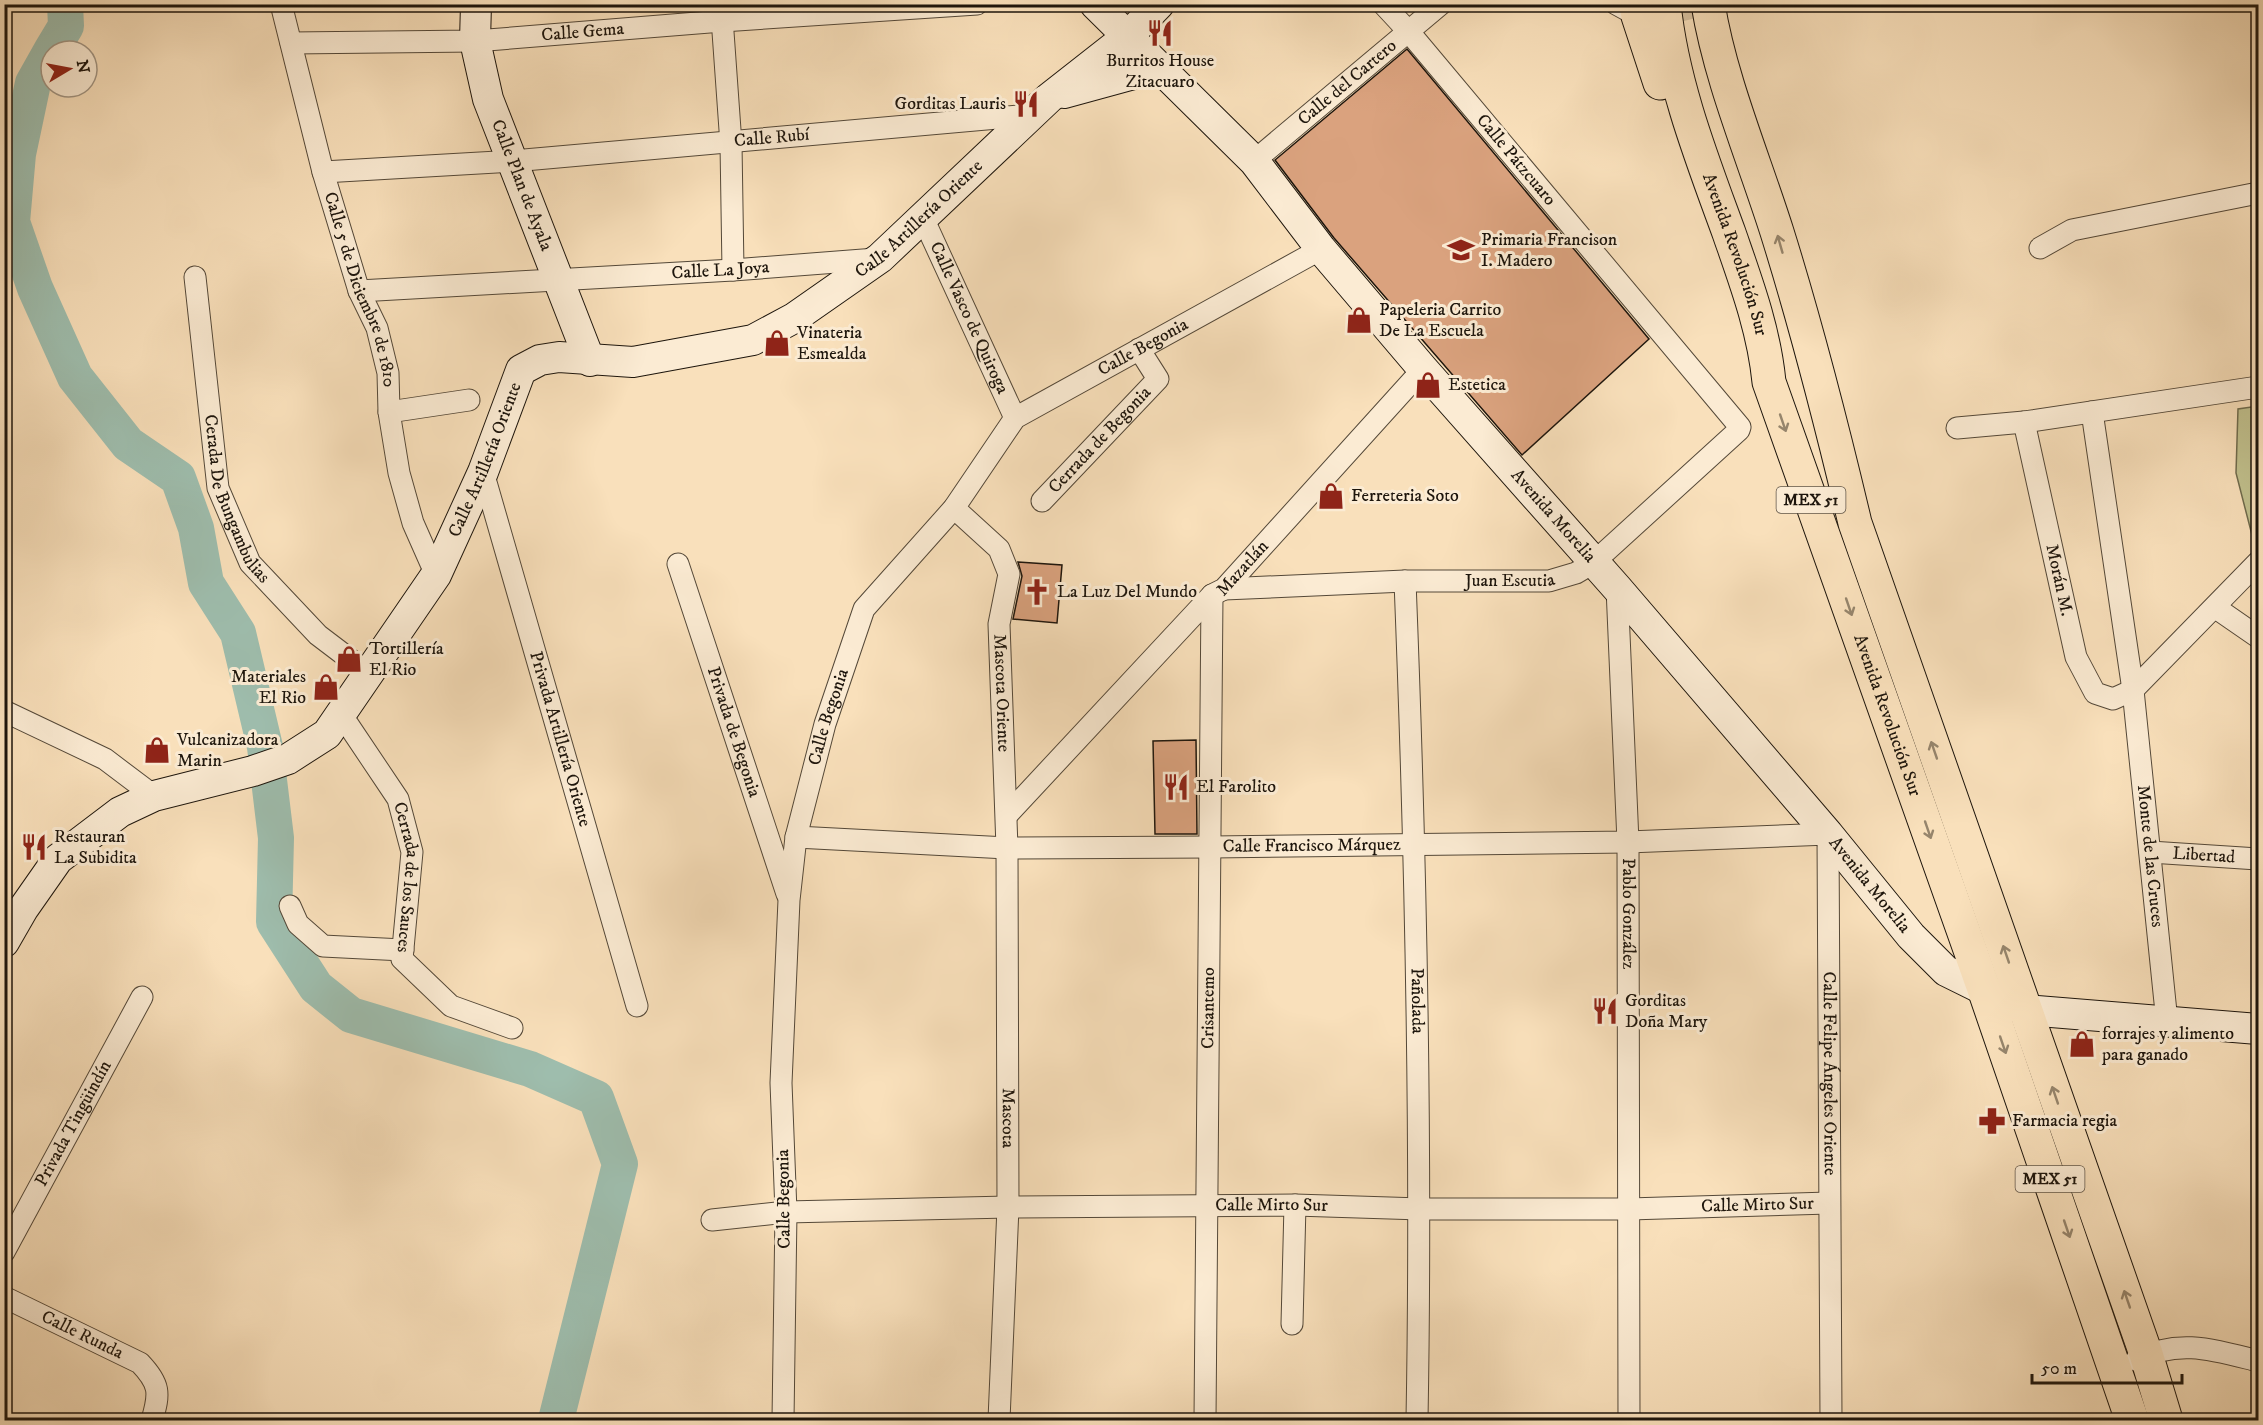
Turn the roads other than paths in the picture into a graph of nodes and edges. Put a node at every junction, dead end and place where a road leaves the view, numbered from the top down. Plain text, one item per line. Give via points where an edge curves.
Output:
1 (281, 4) edge
2 (476, 4) edge
3 (977, 4) edge
4 (1095, 4) edge
5 (1159, 4) edge
6 (1383, 4) edge
7 (1441, 4) edge
8 (1658, 9) edge
9 (722, 13) edge
10 (1409, 32) junction
11 (1128, 36) junction
12 (475, 41) junction
13 (291, 43) junction
14 (1159, 67) junction
15 (1040, 106) junction
16 (731, 144) junction
17 (513, 161) junction
18 (1254, 161) junction
19 (323, 172) junction
20 (2259, 193) edge
21 (923, 218) junction
22 (2040, 248) dead end
23 (1321, 249) junction
24 (880, 258) junction
25 (733, 270) junction
26 (195, 277) dead end
27 (559, 278) junction
28 (359, 291) junction
29 (1139, 349) junction
30 (590, 361) junction
31 (1423, 369) junction
32 (2259, 387) edge
33 (469, 400) dead end
34 (389, 412) junction
35 (2092, 412) junction
36 (1015, 418) junction
37 (2024, 422) junction
38 (1740, 427) joint
39 (1958, 428) dead end
40 (483, 472) junction
41 (1042, 501) dead end
42 (954, 508) junction
43 (2259, 562) edge
44 (1593, 563) junction
45 (678, 564) dead end
46 (436, 575) junction
47 (1405, 580) junction
48 (1617, 588) junction
49 (1218, 592) junction
50 (2216, 608) junction
51 (2259, 637) edge
52 (368, 673) junction
53 (2133, 690) junction
54 (4, 711) edge
55 (334, 724) junction
56 (154, 796) junction
57 (1006, 815) junction
58 (1828, 834) junction
59 (796, 837) junction
60 (1628, 842) junction
61 (1416, 843) junction
62 (1212, 847) junction
63 (1007, 848) junction
64 (2150, 852) junction
65 (2259, 859) edge
66 (789, 900) junction
67 (290, 906) dead end
68 (4, 942) edge
69 (403, 950) junction
70 (1984, 989) junction
71 (142, 997) dead end
72 (637, 1006) dead end
73 (2025, 1010) junction
74 (2167, 1022) junction
75 (512, 1028) dead end
76 (2259, 1029) edge
77 (1829, 1203) junction
78 (1294, 1205) junction
79 (1008, 1207) junction
80 (1207, 1207) junction
81 (1421, 1209) junction
82 (1629, 1209) junction
83 (786, 1212) junction
84 (712, 1220) dead end
85 (4, 1252) edge
86 (4, 1297) edge
87 (1292, 1324) dead end
88 (2146, 1354) junction
89 (2259, 1361) edge
90 (2116, 1369) junction
91 (152, 1420) edge
92 (783, 1420) edge
93 (999, 1420) edge
94 (1205, 1420) edge
95 (1417, 1420) edge
96 (1629, 1420) edge
97 (1831, 1420) edge
98 (2132, 1420) edge
99 (2166, 1420) edge

1 - 13 street, Calle 5 de Diciembre de 1810
2 - 12 street, Calle Plan de Ayala
3 - 9 street, Calle Gema
4 - 11 street, Avenida Morelia
5 - 11 street, Calle Artillería Oriente
6 - 10 street, Calle Pátzcuaro
7 - 10 street, Calle del Cartero
8 -> 70 main road, Avenida Revolución Sur / MEX 51 via 1752,362 1769,382
73 -> 8 main road, Avenida Revolución Sur / MEX 51 via 1855,523 1831,421 1784,257 1722,62
9 - 12 street, Calle Gema
9 - 16 street
10 - 18 street, Calle del Cartero
10 - 38 street, Calle Pátzcuaro
11 - 14 street, Avenida Morelia
11 - 15 street, Calle Artillería Oriente
12 - 13 street, Calle Gema
12 - 17 street, Calle Plan de Ayala via 488,99
13 - 19 street, Calle 5 de Diciembre de 1810
14 - 15 street
14 - 18 street, Avenida Morelia
15 - 16 street, Calle Rubí
15 - 21 street, Calle Artillería Oriente
16 - 17 street, Calle Rubí
16 - 25 street
17 - 19 street, Calle Rubí
17 - 27 street, Calle Plan de Ayala
18 - 23 street, Avenida Morelia
19 - 28 street, Calle 5 de Diciembre de 1810
20 - 22 street via 2072,230
21 - 24 street, Calle Artillería Oriente
21 - 36 street, Calle Vasco de Quiroga
23 - 29 street, Calle Begonia
23 - 31 street, Avenida Morelia
24 - 25 street, Calle La Joya
24 - 30 street, Calle Artillería Oriente via 794,318 753,340 633,362
25 - 27 street, Calle La Joya
26 - 52 street, Cerada De Bungambulias via 218,488 236,531 250,563 318,635
27 - 28 street, Calle La Joya
27 - 30 street, Calle Plan de Ayala
28 - 34 street, Calle 5 de Diciembre de 1810 via 377,328 388,373
29 - 36 street, Calle Begonia
29 - 41 street, Cerrada de Begonia via 1158,379
30 - 40 street, Calle Artillería Oriente via 559,357 540,360 520,370
31 - 44 street, Avenida Morelia
31 - 49 street, Mazatlán
32 - 35 street
33 - 34 street
34 - 46 street, Calle 5 de Diciembre de 1810 via 399,473 413,523
35 - 37 street
35 - 53 street, Monte de las Cruces
36 - 42 street, Calle Begonia
37 - 39 street
37 - 53 street, Morán M. via 2076,657 2095,693 2113,699
38 - 44 street, Juan Escutia via 1737,435
40 - 46 street, Calle Artillería Oriente
40 - 72 street, Privada Artillería Oriente
42 - 57 street, Mascota Oriente via 999,549 1010,574 999,624
42 - 59 street, Calle Begonia via 864,609 825,724
43 - 50 street
44 - 47 street, Juan Escutia via 1549,581
44 - 48 street, Avenida Morelia
45 - 66 street, Privada de Begonia
46 - 52 street, Calle Artillería Oriente
47 - 49 street, Juan Escutia
47 - 61 street, Pañolada
48 - 58 street, Avenida Morelia
48 - 60 street, Pablo González
49 - 57 street, Mazatlán
49 - 62 street, Crisantemo
50 - 51 street
50 - 53 street
52 - 55 street, Calle Artillería Oriente
53 - 64 street, Monte de las Cruces
54 - 56 street via 105,759
55 - 56 street, Calle Artillería Oriente via 288,759
55 - 69 street, Cerrada de los Sauces via 398,799 412,852
56 - 68 street, Calle Artillería Oriente via 120,812 58,859
57 - 63 street, Mascota
58 - 60 street, Calle Francisco Márquez
58 - 70 street, Avenida Morelia via 1946,971
58 - 77 street, Calle Felipe Ángeles Oriente
59 - 63 street, Calle Francisco Márquez
59 - 66 street, Calle Begonia
60 - 61 street, Calle Francisco Márquez
60 - 82 street, Pablo González
61 - 62 street, Calle Francisco Márquez
61 - 81 street, Pañolada
62 - 63 street, Calle Francisco Márquez
62 - 80 street, Crisantemo
63 - 79 street, Mascota
64 - 65 street, Libertad
64 - 74 street, Monte de las Cruces
66 - 83 street, Calle Begonia via 781,1083
67 - 69 street via 298,924 323,946
69 - 75 street, Cerrada de los Sauces via 402,959 451,1006
70 - 73 street, Avenida Morelia
70 -> 90 main road, Avenida Revolución Sur / MEX 51
71 - 85 street, Privada Tingüindín
73 - 74 street
88 -> 73 main road, Avenida Revolución Sur / MEX 51
74 - 76 street
77 - 82 street, Calle Mirto Sur
77 - 97 street, Calle Felipe Ángeles Oriente
78 - 80 street, Calle Mirto Sur
78 - 81 street, Calle Mirto Sur
78 - 87 street
79 - 80 street, Calle Mirto Sur
79 - 83 street, Calle Mirto Sur
79 - 93 street, Mascota
80 - 94 street, Crisantemo
81 - 82 street, Calle Mirto Sur
81 - 95 street, Pañolada
82 - 96 street, Pablo González
83 - 84 street, Calle Mirto Sur
83 - 92 street, Calle Begonia
86 - 91 street, Calle Runda via 140,1363 156,1380 158,1401
88 - 89 street via 2177,1346 2206,1348
88 - 90 street
88 - 99 main road, Avenida Revolución Sur / MEX 51
90 - 98 main road, Avenida Revolución Sur / MEX 51

